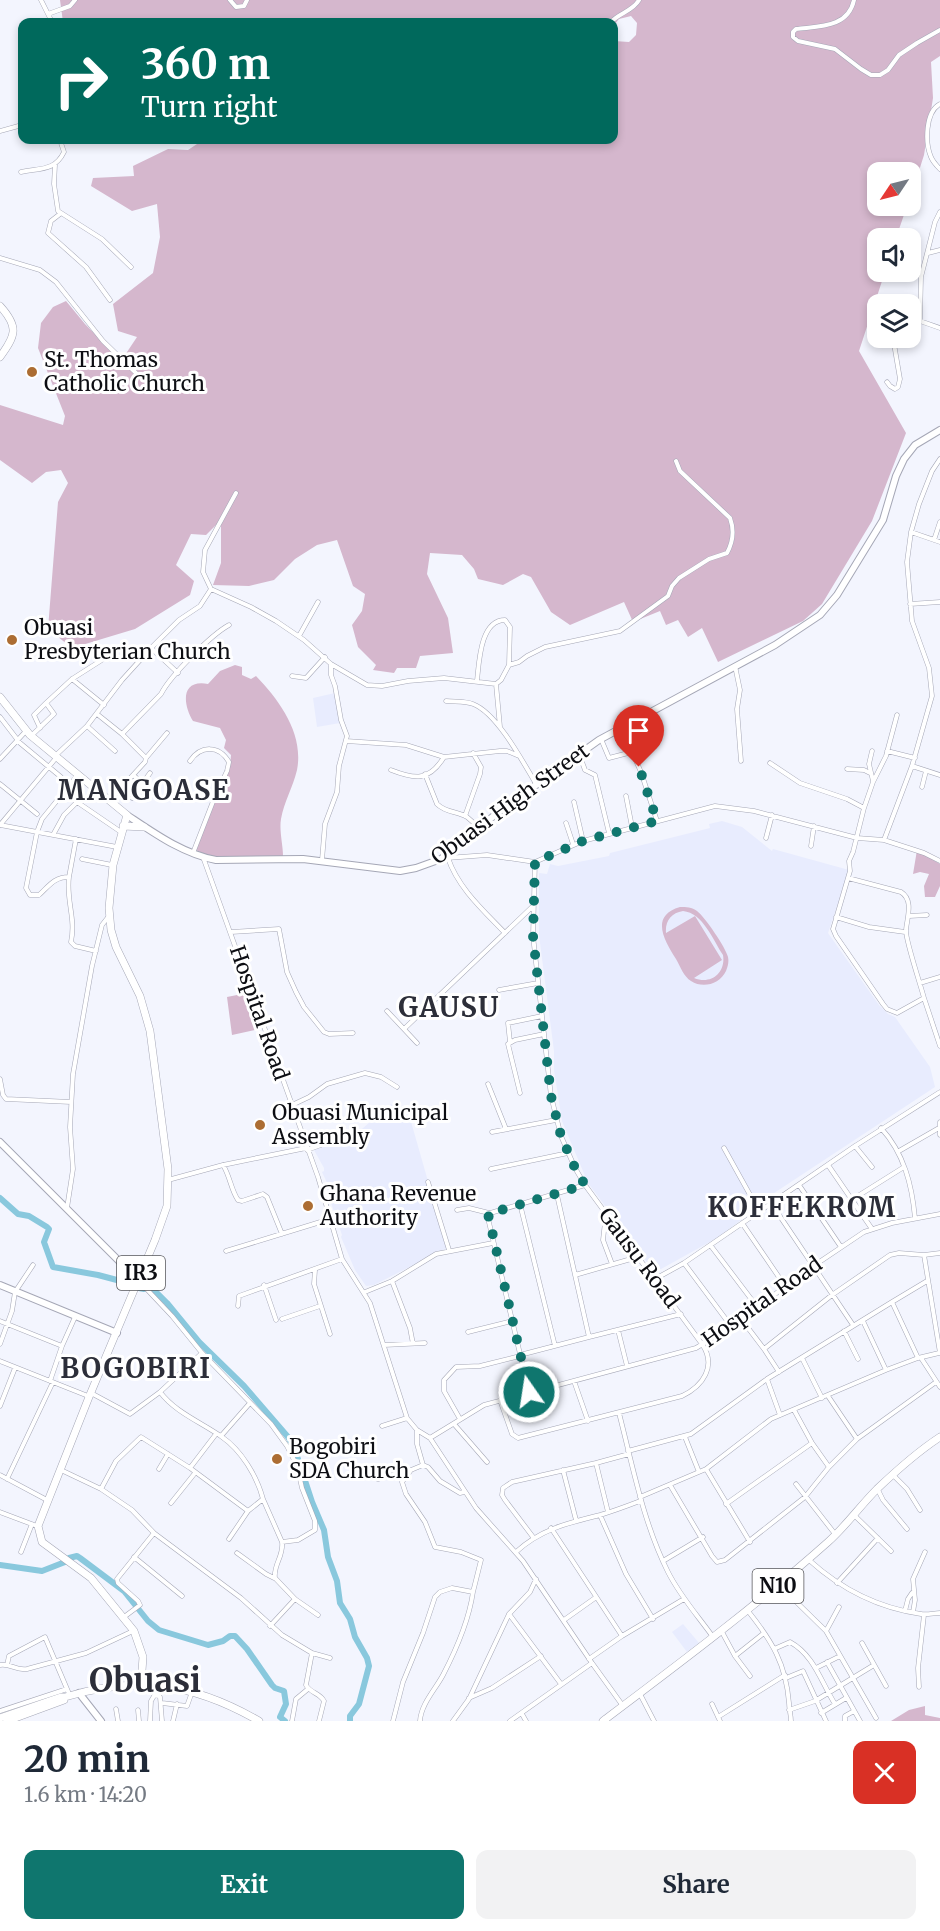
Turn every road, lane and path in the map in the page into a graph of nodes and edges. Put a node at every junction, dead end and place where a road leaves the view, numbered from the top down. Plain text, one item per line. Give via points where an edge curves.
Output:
1 (40, 0) edge
2 (75, 0) edge
3 (230, 0) edge
4 (247, 0) edge
5 (639, 0) edge
6 (854, 0) edge
7 (48, 14) junction
8 (50, 18) edge
9 (615, 18) edge
10 (940, 30) edge
11 (940, 104) edge
12 (18, 126) edge
13 (0, 131) edge
14 (61, 144) edge
15 (55, 165) junction
16 (940, 169) edge
17 (21, 172) dead end
18 (940, 212) edge
19 (60, 214) junction
20 (940, 250) edge
21 (928, 253) junction
22 (0, 258) edge
23 (131, 267) dead end
24 (921, 294) edge
25 (110, 300) dead end
26 (0, 306) edge
27 (921, 321) edge
28 (940, 328) edge
29 (895, 348) edge
30 (0, 357) edge
31 (137, 374) dead end
32 (887, 382) dead end
33 (940, 430) edge
34 (940, 459) edge
35 (676, 461) dead end
36 (236, 493) dead end
37 (940, 522) edge
38 (911, 532) junction
39 (934, 540) junction
40 (940, 542) edge
41 (211, 589) junction
42 (318, 602) dead end
43 (940, 602) edge
44 (910, 604) junction
45 (229, 625) dead end
46 (299, 636) junction
47 (151, 648) junction
48 (105, 657) dead end
49 (325, 657) junction
50 (331, 664) junction
51 (509, 665) junction
52 (735, 666) junction
53 (178, 673) junction
54 (292, 676) dead end
55 (72, 679) junction
56 (477, 681) junction
57 (496, 684) junction
58 (0, 697) edge
59 (446, 701) dead end
60 (46, 703) junction
61 (104, 705) junction
62 (97, 714) junction
63 (897, 715) dead end
64 (0, 717) edge
65 (87, 726) junction
66 (500, 727) junction
67 (40, 728) junction
68 (167, 733) dead end
69 (29, 734) junction
70 (122, 734) junction
71 (601, 739) junction
72 (18, 740) junction
73 (346, 741) junction
74 (115, 751) dead end
75 (872, 751) dead end
76 (887, 751) junction
77 (473, 753) junction
78 (579, 754) junction
79 (519, 756) junction
80 (56, 757) junction
81 (146, 758) junction
82 (444, 758) junction
83 (915, 758) junction
84 (0, 759) edge
85 (190, 761) dead end
86 (741, 761) dead end
87 (770, 763) dead end
88 (912, 766) junction
89 (49, 767) junction
90 (391, 770) dead end
91 (847, 770) dead end
92 (926, 771) junction
93 (150, 773) dead end
94 (871, 773) junction
95 (425, 774) junction
96 (133, 775) junction
97 (940, 775) edge
98 (77, 776) junction
99 (61, 777) dead end
100 (873, 782) junction
101 (143, 783) junction
102 (0, 784) edge
103 (536, 784) junction
104 (921, 787) dead end
105 (170, 792) dead end
106 (626, 796) dead end
107 (132, 798) dead end
108 (20, 801) junction
109 (109, 801) junction
110 (574, 802) dead end
111 (864, 808) junction
112 (37, 814) dead end
113 (772, 814) junction
114 (127, 815) junction
115 (465, 816) junction
116 (657, 821) junction
117 (566, 823) dead end
118 (0, 825) edge
119 (814, 826) junction
120 (144, 827) junction
121 (632, 827) junction
122 (478, 828) junction
123 (122, 829) junction
124 (37, 832) junction
125 (609, 833) junction
126 (53, 835) junction
127 (857, 837) junction
128 (766, 838) dead end
129 (76, 839) junction
130 (884, 840) junction
131 (583, 841) junction
132 (573, 844) junction
133 (811, 846) dead end
134 (117, 847) junction
135 (454, 849) junction
136 (193, 853) junction
137 (202, 856) junction
138 (458, 856) junction
139 (445, 858) junction
140 (82, 859) dead end
141 (322, 860) junction
142 (940, 861) edge
143 (535, 862) junction
144 (113, 865) junction
145 (69, 877) junction
146 (848, 878) junction
147 (533, 907) junction
148 (927, 915) dead end
149 (110, 916) junction
150 (909, 916) junction
151 (836, 917) junction
152 (231, 932) junction
153 (905, 932) junction
154 (505, 933) junction
155 (96, 951) junction
156 (940, 977) edge
157 (538, 983) junction
158 (920, 983) junction
159 (499, 990) dead end
160 (924, 998) junction
161 (387, 1011) dead end
162 (542, 1016) junction
163 (404, 1029) junction
164 (353, 1033) dead end
165 (544, 1034) junction
166 (938, 1034) edge
167 (417, 1042) dead end
168 (510, 1042) junction
169 (940, 1046) edge
170 (0, 1078) edge
171 (488, 1084) dead end
172 (397, 1087) dead end
173 (940, 1092) edge
174 (520, 1093) dead end
175 (70, 1102) junction
176 (292, 1106) junction
177 (556, 1120) junction
178 (940, 1122) edge
179 (881, 1128) junction
180 (939, 1128) edge
181 (506, 1129) junction
182 (492, 1132) dead end
183 (354, 1133) dead end
184 (940, 1135) edge
185 (0, 1142) edge
186 (855, 1146) junction
187 (724, 1148) dead end
188 (307, 1149) junction
189 (899, 1151) junction
190 (568, 1153) junction
191 (223, 1165) junction
192 (828, 1165) junction
193 (872, 1167) dead end
194 (904, 1167) junction
195 (491, 1169) dead end
196 (168, 1180) junction
197 (428, 1182) dead end
198 (585, 1185) junction
199 (799, 1185) junction
200 (557, 1195) junction
201 (853, 1199) junction
202 (520, 1203) junction
203 (771, 1203) junction
204 (67, 1209) junction
205 (457, 1210) dead end
206 (759, 1211) junction
207 (489, 1213) junction
208 (606, 1214) junction
209 (940, 1214) edge
210 (915, 1218) junction
211 (330, 1219) junction
212 (742, 1223) junction
213 (872, 1229) junction
214 (282, 1234) junction
215 (493, 1243) junction
216 (711, 1246) junction
217 (841, 1246) junction
218 (449, 1250) junction
219 (226, 1251) dead end
220 (940, 1253) edge
221 (924, 1255) junction
222 (638, 1257) junction
223 (342, 1259) junction
224 (684, 1263) junction
225 (612, 1264) junction
226 (33, 1265) dead end
227 (812, 1266) junction
228 (315, 1270) junction
229 (576, 1275) junction
230 (655, 1279) junction
231 (138, 1280) junction
232 (392, 1281) junction
233 (927, 1281) junction
234 (0, 1285) edge
235 (264, 1285) junction
236 (785, 1286) junction
237 (15, 1292) junction
238 (365, 1292) junction
239 (832, 1295) junction
240 (892, 1302) junction
241 (238, 1306) dead end
242 (320, 1306) junction
243 (758, 1308) junction
244 (681, 1314) junction
245 (75, 1317) junction
246 (282, 1319) dead end
247 (276, 1320) dead end
248 (742, 1320) junction
249 (0, 1321) edge
250 (863, 1321) junction
251 (512, 1322) junction
252 (8, 1323) junction
253 (730, 1326) junction
254 (853, 1326) junction
255 (618, 1330) junction
256 (844, 1331) junction
257 (468, 1332) dead end
258 (117, 1333) junction
259 (330, 1334) dead end
260 (589, 1337) junction
261 (425, 1343) dead end
262 (0, 1344) edge
263 (413, 1344) junction
264 (702, 1344) junction
265 (384, 1345) junction
266 (62, 1346) junction
267 (555, 1346) junction
268 (764, 1349) junction
269 (202, 1353) junction
270 (939, 1353) edge
271 (520, 1356) junction
272 (802, 1358) junction
273 (920, 1358) junction
274 (858, 1359) dead end
275 (0, 1361) edge
276 (627, 1366) junction
277 (15, 1368) junction
278 (886, 1370) junction
279 (778, 1372) junction
280 (767, 1379) junction
281 (574, 1380) junction
282 (51, 1382) junction
283 (936, 1382) junction
284 (940, 1388) edge
285 (160, 1392) junction
286 (529, 1392) junction
287 (90, 1395) junction
288 (828, 1396) junction
289 (822, 1398) junction
290 (500, 1400) junction
291 (250, 1403) junction
292 (0, 1404) edge
293 (794, 1410) junction
294 (619, 1413) junction
295 (780, 1415) junction
296 (407, 1418) junction
297 (460, 1419) junction
298 (588, 1421) junction
299 (454, 1424) junction
300 (382, 1426) dead end
301 (417, 1430) junction
302 (216, 1434) junction
303 (221, 1436) junction
304 (685, 1437) junction
305 (940, 1437) edge
306 (430, 1438) junction
307 (857, 1438) junction
308 (812, 1443) junction
309 (629, 1453) junction
310 (168, 1454) junction
311 (487, 1462) dead end
312 (596, 1463) junction
313 (423, 1465) junction
314 (829, 1467) junction
315 (159, 1468) dead end
316 (190, 1468) junction
317 (59, 1469) junction
318 (706, 1469) junction
319 (411, 1470) junction
320 (563, 1470) junction
321 (699, 1472) junction
322 (195, 1473) junction
323 (0, 1475) edge
324 (893, 1475) junction
325 (7, 1479) junction
326 (378, 1479) dead end
327 (796, 1484) dead end
328 (670, 1485) junction
329 (101, 1489) junction
330 (878, 1489) junction
331 (465, 1492) junction
332 (806, 1497) junction
333 (263, 1499) junction
334 (640, 1499) junction
335 (47, 1500) junction
336 (171, 1503) dead end
337 (726, 1504) junction
338 (921, 1510) dead end
339 (248, 1511) junction
340 (0, 1512) edge
341 (608, 1512) junction
342 (600, 1515) junction
343 (854, 1515) junction
344 (576, 1520) junction
345 (35, 1525) junction
346 (551, 1528) junction
347 (907, 1529) dead end
348 (154, 1533) junction
349 (836, 1535) junction
350 (703, 1537) junction
351 (533, 1538) junction
352 (878, 1538) junction
353 (229, 1539) dead end
354 (282, 1542) junction
355 (750, 1542) junction
356 (516, 1551) junction
357 (891, 1551) dead end
358 (21, 1552) dead end
359 (925, 1552) dead end
360 (237, 1553) dead end
361 (134, 1557) junction
362 (808, 1559) junction
363 (663, 1561) junction
364 (275, 1578) junction
365 (536, 1578) junction
366 (837, 1583) junction
367 (779, 1585) junction
368 (473, 1592) junction
369 (913, 1592) junction
370 (182, 1596) dead end
371 (595, 1598) junction
372 (295, 1599) junction
373 (684, 1599) junction
374 (839, 1607) dead end
375 (748, 1611) junction
376 (905, 1611) junction
377 (913, 1612) junction
378 (940, 1613) edge
379 (509, 1614) junction
380 (318, 1615) dead end
381 (924, 1615) junction
382 (124, 1617) junction
383 (653, 1619) junction
384 (564, 1620) junction
385 (270, 1626) junction
386 (134, 1631) junction
387 (721, 1631) junction
388 (826, 1631) junction
389 (764, 1633) junction
390 (622, 1635) junction
391 (713, 1637) junction
392 (862, 1643) dead end
393 (774, 1649) junction
394 (312, 1653) junction
395 (541, 1656) junction
396 (735, 1656) junction
397 (840, 1656) junction
398 (330, 1658) dead end
399 (590, 1661) junction
400 (55, 1662) junction
401 (827, 1662) junction
402 (0, 1665) edge
403 (7, 1665) junction
404 (874, 1665) junction
405 (816, 1668) junction
406 (143, 1669) junction
407 (750, 1676) dead end
408 (786, 1677) junction
409 (852, 1678) junction
410 (141, 1684) junction
411 (561, 1684) junction
412 (123, 1685) junction
413 (156, 1685) junction
414 (840, 1685) junction
415 (886, 1686) dead end
416 (919, 1687) dead end
417 (308, 1689) junction
418 (192, 1692) junction
419 (79, 1693) junction
420 (640, 1693) junction
421 (828, 1693) junction
422 (67, 1694) junction
423 (157, 1695) junction
424 (846, 1698) junction
425 (469, 1699) junction
426 (815, 1701) junction
427 (162, 1703) junction
428 (177, 1704) junction
429 (712, 1704) dead end
430 (835, 1704) junction
431 (623, 1706) junction
432 (116, 1709) dead end
433 (138, 1710) dead end
434 (789, 1710) junction
435 (0, 1711) edge
436 (854, 1711) junction
437 (822, 1713) junction
438 (522, 1714) junction
439 (0, 1718) edge
440 (876, 1718) dead end
441 (609, 1719) edge
442 (719, 1719) edge
443 (162, 1720) edge
444 (173, 1720) edge
445 (7, 1721) edge
446 (101, 1721) edge
447 (118, 1721) edge
448 (139, 1721) edge
449 (150, 1721) edge
450 (259, 1721) edge
451 (292, 1721) edge
452 (319, 1721) edge
453 (393, 1721) edge
454 (420, 1721) edge
455 (453, 1721) edge
456 (510, 1721) edge
457 (526, 1721) edge
458 (654, 1721) edge
459 (791, 1721) edge
460 (826, 1721) edge
461 (845, 1721) edge
462 (859, 1721) edge

1 - 7 street
2 - 7 street via 70,6
3 - 4 street via 241,8
5 - 9 street
6 - 10 street via 844,19 796,29 793,37 835,49 871,75 880,75 899,56
7 - 8 street
11 - 16 street via 931,114 928,132 930,157
12 - 13 street
14 - 15 street via 64,152
15 - 17 street
15 - 19 street
18 - 21 street
19 - 23 street via 102,239
19 - 25 street via 51,221 48,233 86,267
20 - 21 street
21 - 24 street
22 - 31 street via 40,270 56,282 103,341
26 - 30 main road via 14,326 11,341
27 - 28 street
29 - 32 street via 898,387
33 - 52 street, Obuasi High Street via 915,445 904,459 883,520 826,609 800,630
34 - 38 street via 932,471
35 - 51 street via 680,471 730,518 733,527 727,553 679,578 668,596 620,631 545,647
36 - 41 street via 205,550 203,572
37 - 39 street
38 - 39 street
38 - 44 street via 907,561
39 - 40 street
41 - 46 street
41 - 47 street via 200,606 179,620
42 - 46 street
43 - 44 street
44 - 83 street via 914,631 932,687
45 - 53 street
46 - 49 street
47 - 53 street
47 - 61 street
48 - 55 street
49 - 50 street
49 - 54 street via 306,678
50 - 56 street via 367,685 381,687 433,678
50 - 73 street
51 - 56 street via 510,627 501,620 484,637
51 - 57 street
52 - 71 street, Obuasi High Street
52 - 86 street via 740,690 737,709
53 - 70 street
55 - 60 street
55 - 61 street
56 - 57 street
57 - 66 street
58 - 69 main road, Obuasi High Street
59 - 66 street via 475,705
60 - 67 street via 34,715
60 - 67 street via 54,714
61 - 62 street
62 - 65 street
62 - 70 street
63 - 76 street
64 - 72 street
65 - 74 street
65 - 80 street
66 - 79 street
67 - 69 street
68 - 81 street
69 - 72 street
69 - 80 main road, Obuasi High Street
70 - 81 street
71 - 78 street, Obuasi High Street
71 - 116 street via 609,758 632,752
72 - 84 street
72 - 89 street
73 - 82 street via 406,745
73 - 141 street via 337,792 325,824
75 - 94 street
76 - 83 street
76 - 100 street
77 - 79 street via 507,751
77 - 82 street
77 - 115 street via 481,767
78 - 103 street, Obuasi High Street
78 - 125 street via 585,770 595,775
79 - 103 street
80 - 89 street
80 - 98 main road, Obuasi High Street
81 - 96 street
82 - 95 street via 438,767
83 - 88 street
85 - 136 street via 196,752 205,749 219,752 229,762
87 - 111 street via 800,783
88 - 92 street
88 - 130 street
89 - 99 street
89 - 108 street
90 - 95 street via 410,777
91 - 94 street
92 - 97 street
92 - 104 street
93 - 101 street
94 - 100 street
95 - 115 street via 437,804
96 - 101 street
96 - 109 street
98 - 109 main road, Obuasi High Street
98 - 124 street via 47,811
100 - 111 street
101 - 105 street via 161,799
101 - 107 street
102 - 108 street
103 - 122 street, Obuasi High Street
106 - 121 street
108 - 112 street
108 - 118 street
109 - 114 main road, Obuasi High Street
110 - 131 street
111 - 127 street
113 - 116 street via 715,806
113 - 119 street
113 - 128 street
114 - 120 street, Obuasi High Street
114 - 123 main road, IR3
115 - 122 street
116 - 121 street
117 - 132 street
118 - 124 street
119 - 127 street
119 - 133 street
120 - 123 main road
120 - 136 street, Obuasi High Street
121 - 125 street
122 - 135 street, Obuasi High Street
123 - 126 street via 77,802
123 - 134 main road, IR3
124 - 126 street
124 - 145 street via 26,888 30,895 39,895 53,881
125 - 131 street
126 - 129 street
127 - 130 street
127 - 146 street
129 - 134 street
129 - 145 street
130 - 142 street
131 - 132 street
132 - 143 street
134 - 144 main road, IR3
135 - 138 street
135 - 139 street, Obuasi High Street
136 - 137 street, Obuasi High Street
137 - 141 street, Obuasi High Street via 223,860
137 - 152 street, Hospital Road
138 - 139 street
138 - 143 street via 487,855
139 - 141 street, Obuasi High Street via 400,871
139 - 154 street
140 - 144 street
143 - 147 street, Gausu Road
144 - 149 main road, IR3
145 - 155 street via 71,942
146 - 150 street via 904,894
146 - 151 street
147 - 154 street
147 - 157 street, Gausu Road
148 - 150 street
149 - 155 street via 102,925
149 - 196 main road, IR3 via 116,946 148,1022
150 - 153 street
151 - 153 street
151 - 160 street via 836,936 887,1010 897,1013
152 - 164 street via 279,929 287,972 304,1007 324,1032
152 - 176 street, Hospital Road
153 - 158 street
154 - 163 street
155 - 175 street
156 - 158 street
157 - 159 street
157 - 162 street, Gausu Road
158 - 160 street
160 - 166 street
161 - 163 street
162 - 165 street, Gausu Road
162 - 168 street via 508,1023
163 - 167 street
165 - 168 street
165 - 177 street, Gausu Road
166 - 169 street
168 - 174 street
170 - 175 street via 6,1099
171 - 181 street
172 - 176 street via 381,1077 365,1074 323,1085
173 - 179 street
175 - 204 street via 73,1169
176 - 188 street, Hospital Road
177 - 181 street
177 - 190 street, Gausu Road
178 - 180 street
179 - 186 street
179 - 189 street
180 - 184 street
180 - 189 street
181 - 182 street
183 - 188 street
185 - 204 street
186 - 192 street
186 - 193 street
187 - 206 street
188 - 191 street
188 - 211 street, Hospital Road
189 - 194 street
190 - 195 street
190 - 198 street, Gausu Road
191 - 196 street
191 - 214 street via 238,1200 263,1194 267,1197
192 - 199 street
192 - 201 street
194 - 201 street
194 - 210 street
196 - 231 main road, IR3 via 165,1216
197 - 218 street
198 - 200 street
198 - 208 street, Gausu Road
199 - 203 street
199 - 217 street
200 - 202 street
200 - 229 street
201 - 213 street
202 - 207 street
202 - 267 street
203 - 206 street
203 - 227 street
204 - 231 street
205 - 207 street via 468,1208
206 - 212 street
207 - 215 street
208 - 222 street, Gausu Road
208 - 225 street via 603,1240
209 - 210 street, Hospital Road
210 - 213 street, Hospital Road
211 - 214 street
211 - 223 street, Hospital Road
212 - 216 street
212 - 236 street
213 - 217 street, Hospital Road
214 - 219 street
215 - 218 street
215 - 251 street
216 - 224 street
216 - 243 street
217 - 227 street, Hospital Road
218 - 232 street
220 - 221 street
221 - 233 street
221 - 239 street via 892,1254
222 - 225 street
222 - 230 street, Gausu Road
223 - 228 street
223 - 238 street, Hospital Road
224 - 230 street
224 - 253 street
225 - 229 street
226 - 237 street
227 - 236 street, Hospital Road
227 - 239 street
228 - 235 street
228 - 242 street
229 - 260 street
230 - 244 street, Gausu Road
231 - 258 main road, IR3
231 - 269 street
232 - 238 street
232 - 263 street
233 - 240 street
233 - 270 street
234 - 237 street
235 - 241 street via 239,1296
235 - 247 street
236 - 243 street, Hospital Road
237 - 245 street
237 - 252 street
238 - 265 street, Hospital Road
239 - 254 street
239 - 268 street
240 - 250 street
240 - 273 street
242 - 246 street
242 - 259 street
243 - 248 street, Hospital Road
244 - 255 street
244 - 264 street, Gausu Road
245 - 258 street
245 - 266 street
248 - 253 street, Hospital Road
248 - 268 street
249 - 252 street
250 - 254 street
250 - 278 street
251 - 257 street
251 - 271 street
252 - 262 street
252 - 266 street
253 - 264 street, Hospital Road
254 - 256 street
255 - 260 street
255 - 276 street
256 - 272 street
256 - 274 street
258 - 287 main road, IR3
260 - 267 street
261 - 263 street
263 - 265 street
264 - 276 street, Hospital Road
264 - 294 street, Gausu Road via 708,1362 699,1386 682,1396
265 - 296 street, Hospital Road
266 - 282 street
267 - 271 street
268 - 279 street
269 - 285 street
269 - 291 street
270 - 273 street
271 - 286 street
271 - 297 street via 452,1370 444,1380 444,1391
272 - 279 street
272 - 289 street
273 - 278 street
273 - 283 street
275 - 277 street
276 - 281 street, Hospital Road
277 - 282 street
277 - 292 street
278 - 288 street
279 - 280 street
280 - 295 street
280 - 304 street
281 - 286 street, Hospital Road
281 - 298 street
282 - 287 street
282 - 325 street
283 - 284 street
283 - 307 street
285 - 287 street via 130,1414
285 - 302 street
286 - 290 street, Hospital Road
287 - 317 main road, IR3
288 - 289 street
288 - 307 street
289 - 293 street
290 - 297 street, Hospital Road
290 - 298 street, Gausu Road via 512,1434 518,1438
291 - 303 street
291 - 354 street via 287,1446 315,1521 314,1531 298,1540
293 - 295 street
293 - 308 street
294 - 298 street, Gausu Road
294 - 309 street
295 - 318 street
296 - 300 street
296 - 301 street, Hospital Road
297 - 299 street, Hospital Road
299 - 306 street, Hospital Road
299 - 311 street
301 - 306 street, Hospital Road
301 - 313 street
302 - 303 street
302 - 316 street
303 - 333 street via 240,1455
304 - 309 street
304 - 321 street
305 - 324 main road, N10
306 - 331 street
307 - 314 street
308 - 314 street
308 - 337 street
309 - 312 street
309 - 334 street
310 - 315 street
310 - 316 street
310 - 329 street via 141,1437 116,1461
312 - 320 street
312 - 341 street
313 - 319 street
313 - 331 street via 440,1481
314 - 332 street
316 - 322 street
317 - 329 street
317 - 335 main road, IR3
318 - 321 street
318 - 337 street
319 - 326 street
319 - 368 street via 402,1486 435,1547 481,1560
320 - 344 street
320 - 351 street via 503,1488 505,1500
321 - 328 street
322 - 336 street
322 - 339 street
323 - 325 street
324 - 330 main road, N10
324 - 338 street
325 - 335 street
327 - 332 street
328 - 334 street
328 - 350 street
329 - 348 street via 132,1510
330 - 343 main road, N10
330 - 347 street
331 - 356 street
332 - 349 street
332 - 355 street
333 - 339 street
333 - 354 street
334 - 341 street
334 - 363 street
335 - 345 main road, IR3
337 - 355 street
339 - 353 street
340 - 345 street
341 - 342 street
342 - 344 street
342 - 383 street via 626,1574
343 - 349 main road, N10
343 - 352 street
344 - 346 street
345 - 358 street
345 - 382 main road via 42,1542 91,1578
346 - 351 street
346 - 371 street
348 - 361 street
348 - 385 street via 241,1598
349 - 362 main road, N10
350 - 355 street via 717,1562
350 - 363 street
351 - 356 street
352 - 357 street
352 - 366 street
354 - 364 street
356 - 365 street
359 - 369 street via 914,1573
360 - 364 street
361 - 370 street
361 - 382 street via 117,1579 139,1606
362 - 366 street
362 - 367 main road, N10
363 - 373 street
364 - 372 street
365 - 379 street via 530,1592
365 - 384 street
366 - 376 street
367 - 375 main road, N10
367 - 388 street
368 - 453 street via 452,1588 435,1597 403,1682
368 - 454 street via 461,1634
369 - 376 street
369 - 377 street
371 - 384 street
371 - 390 street
372 - 380 street
372 - 385 street
373 - 383 street
373 - 391 street
374 - 388 street
375 - 387 main road, N10
375 - 389 street
376 - 377 street
377 - 381 street
378 - 381 street
379 - 395 street
379 - 425 street
381 - 416 street
382 - 386 main road
383 - 390 street
384 - 399 street
385 - 394 street
386 - 400 street
386 - 406 main road via 141,1647
387 - 391 main road, N10
387 - 396 street
388 - 397 street
389 - 393 street
389 - 396 street
390 - 399 street
391 - 420 main road, N10
392 - 404 street
393 - 405 street via 792,1643 809,1656
393 - 408 street
394 - 398 street
394 - 417 street
395 - 411 street
395 - 425 street
396 - 407 street
397 - 401 street
397 - 409 street
399 - 411 street
399 - 431 street
400 - 403 street via 21,1671
400 - 403 street via 43,1637 9,1656
400 - 422 street
401 - 405 street
401 - 414 street
402 - 403 street
404 - 409 street
404 - 415 street
405 - 421 street
406 - 410 main road
406 - 412 main road
406 - 413 main road
408 - 426 street via 803,1671
408 - 434 street
408 - 442 street
409 - 414 street
409 - 440 street
410 - 412 main road
410 - 413 main road
411 - 438 street
412 - 419 main road
413 - 418 main road
413 - 423 street
414 - 421 street
414 - 424 street
417 - 451 street via 296,1699
417 - 452 street via 324,1701
418 - 428 street via 187,1706
418 - 450 main road
419 - 422 main road
419 - 446 street
420 - 431 main road, N10
420 - 458 street
421 - 426 street
421 - 430 street
422 - 435 street
422 - 439 main road
422 - 445 main road via 63,1701
423 - 427 street
423 - 449 street via 151,1701
424 - 430 street
424 - 436 street
425 - 455 street
426 - 434 street
426 - 437 street
427 - 428 street
427 - 443 street
428 - 444 street
429 - 442 street
430 - 437 street
431 - 441 main road, N10
432 - 447 street
433 - 448 street
434 - 459 street
436 - 461 street via 845,1716
436 - 462 street
437 - 460 street
438 - 456 street
438 - 457 street
443 - 444 street

